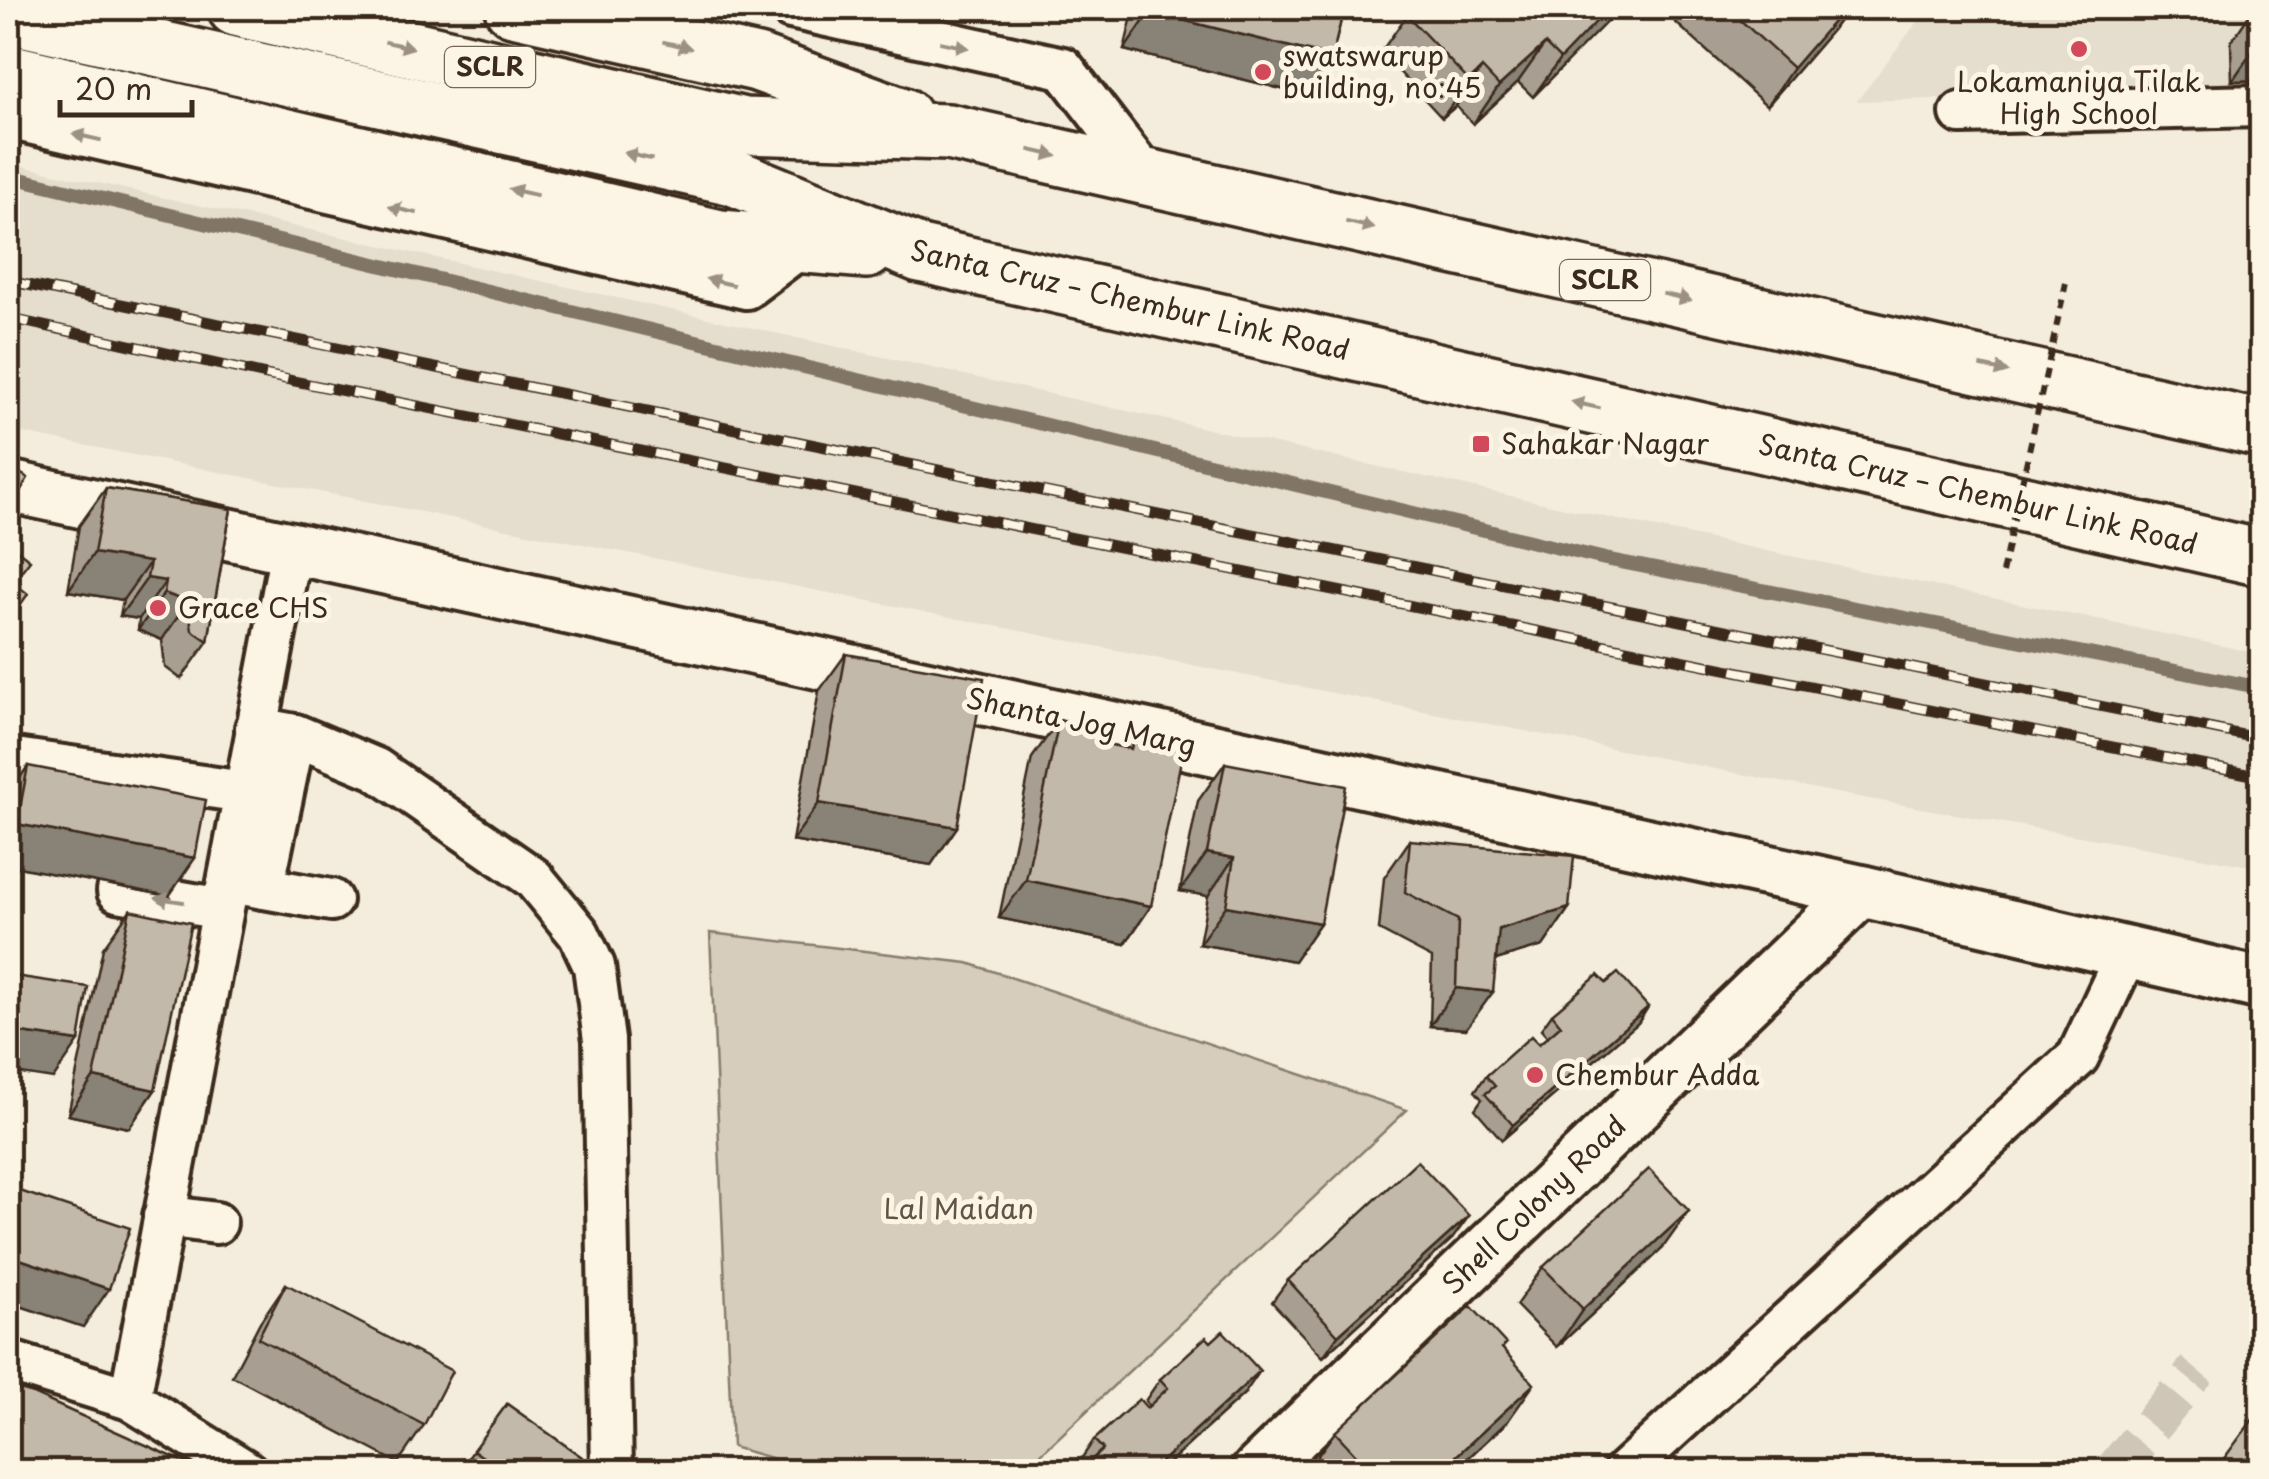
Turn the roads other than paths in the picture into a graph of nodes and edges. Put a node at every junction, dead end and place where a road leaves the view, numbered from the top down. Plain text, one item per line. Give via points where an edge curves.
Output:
1 (236, 8) edge
2 (513, 8) edge
3 (791, 8) edge
4 (8, 15) edge
5 (8, 72) edge
6 (2262, 106) edge
7 (1962, 114) dead end
8 (8, 118) edge
9 (948, 132) junction
10 (1147, 177) junction
11 (803, 245) junction
12 (920, 254) junction
13 (2262, 429) edge
14 (8, 486) edge
15 (291, 550) junction
16 (2262, 558) edge
17 (276, 732) junction
18 (8, 758) edge
19 (244, 792) junction
20 (118, 891) edge
21 (1861, 892) junction
22 (237, 893) junction
23 (331, 900) dead end
24 (2126, 955) junction
25 (2262, 984) edge
26 (216, 1224) dead end
27 (161, 1236) junction
28 (115, 1251) edge
29 (8, 1360) edge
30 (8, 1392) edge
31 (130, 1399) junction
32 (100, 1430) edge
33 (248, 1472) edge
34 (612, 1472) edge
35 (1257, 1472) edge
36 (1624, 1472) edge

1 -> 9 highway, SCLR via 744,126
2 -> 9 highway via 757,63
3 -> 10 street via 1063,68
12 -> 4 highway, Santa Cruz – Chembur Link Road / SCLR via 733,177
11 -> 5 highway via 720,238
6 - 7 street
11 -> 8 street via 746,288
9 -> 10 highway, SCLR
10 -> 13 highway, SCLR
11 - 12 highway
16 -> 12 highway, Santa Cruz – Chembur Link Road / SCLR
14 - 15 street, Shanta Jog Marg
15 - 17 street
15 - 21 street, Shanta Jog Marg
17 - 19 street
17 - 22 street
17 - 34 street via 376,769 533,878 558,904 594,966 604,1040
18 - 19 street
19 - 22 street
22 -> 20 street
21 - 24 street
21 - 35 street, Shell Colony Road
22 - 23 street
22 - 27 street
24 - 25 street
24 - 36 street via 2078,1057
26 - 27 street
27 - 28 street
27 - 31 street
29 - 31 street
30 - 32 street via 53,1405
31 - 33 street

